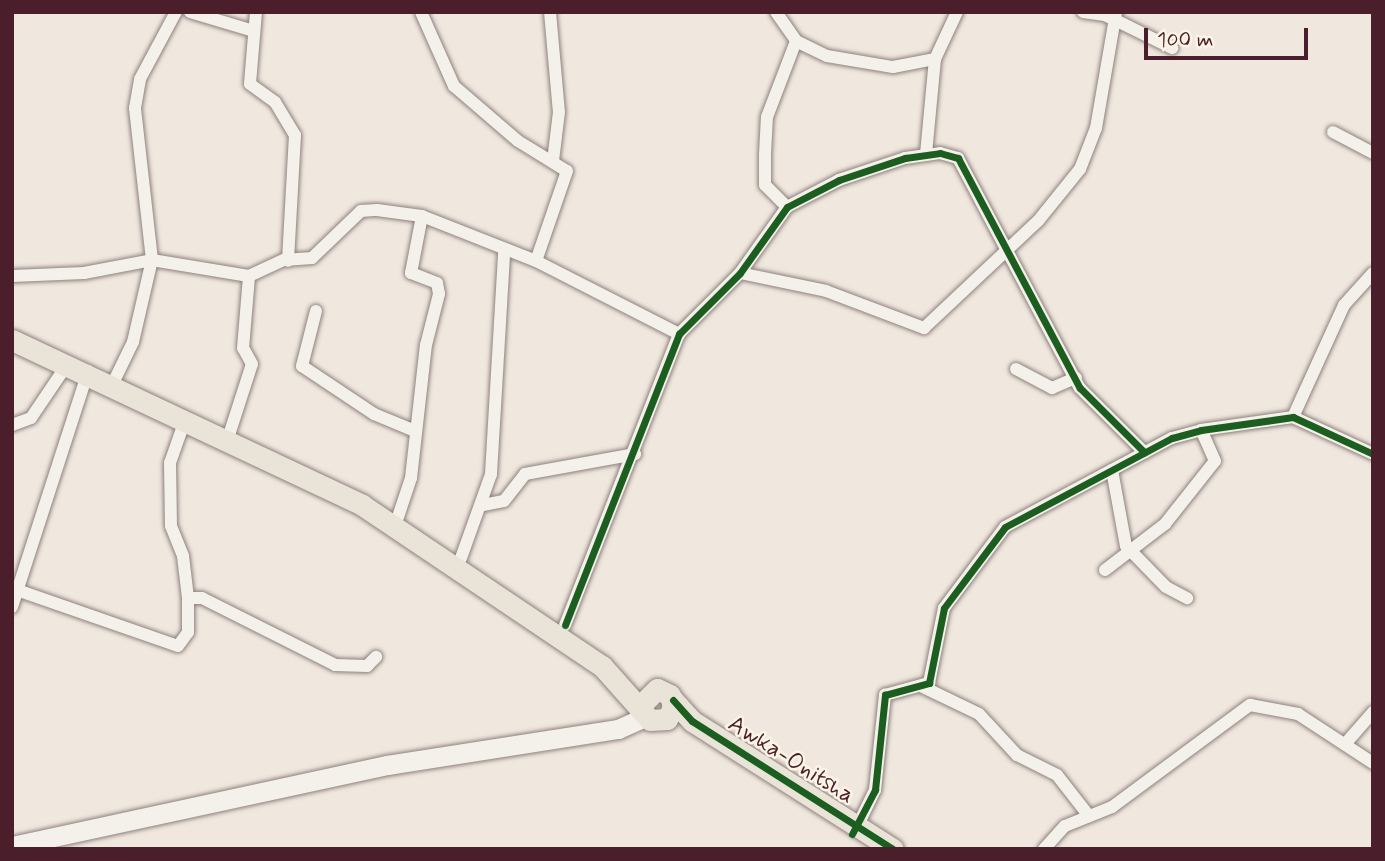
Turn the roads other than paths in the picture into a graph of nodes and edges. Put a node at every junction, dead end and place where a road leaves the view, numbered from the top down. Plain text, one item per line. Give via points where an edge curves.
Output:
1 (176, 12) edge
2 (190, 12) edge
3 (256, 12) edge
4 (421, 12) edge
5 (550, 12) edge
6 (776, 12) edge
7 (1083, 12) edge
8 (951, 14) edge
9 (1116, 16) edge
10 (250, 30) junction
11 (796, 41) junction
12 (1172, 48) dead end
13 (935, 59) junction
14 (1334, 132) dead end
15 (1373, 153) edge
16 (926, 154) junction
17 (553, 161) junction
18 (787, 207) junction
19 (422, 216) junction
20 (1004, 249) junction
21 (504, 253) junction
22 (152, 260) junction
23 (288, 261) junction
24 (536, 261) junction
25 (740, 273) junction
26 (1373, 273) edge
27 (12, 276) edge
28 (249, 276) junction
29 (316, 311) dead end
30 (12, 330) edge
31 (679, 334) junction
32 (12, 340) edge
33 (64, 369) junction
34 (1016, 369) dead end
35 (88, 375) junction
36 (1076, 377) junction
37 (114, 381) junction
38 (1293, 417) junction
39 (184, 423) junction
40 (12, 425) edge
41 (1201, 430) junction
42 (415, 431) junction
43 (230, 432) junction
44 (1144, 452) junction
45 (635, 454) junction
46 (1373, 454) edge
47 (1112, 470) junction
48 (483, 505) junction
49 (398, 517) junction
50 (1132, 554) junction
51 (461, 558) junction
52 (1105, 570) dead end
53 (17, 590) junction
54 (188, 598) junction
55 (1187, 598) dead end
56 (12, 607) edge
57 (565, 625) junction
58 (376, 657) dead end
59 (923, 687) junction
60 (649, 708) junction
61 (1373, 712) edge
62 (1346, 743) junction
63 (1373, 763) edge
64 (1088, 816) junction
65 (856, 830) junction
66 (12, 846) edge
67 (872, 849) edge
68 (893, 849) edge
69 (1044, 849) edge

1 - 22 street via 140,79 135,108
2 - 10 street
3 - 10 street
4 - 17 street via 454,86 518,141
5 - 17 street via 559,112
6 - 11 street
7 - 9 street
8 - 13 street
9 - 12 street
9 - 20 street via 1090,150 1055,204
10 - 23 street via 250,84 275,102 295,135
11 - 13 street via 827,56 883,66
11 - 18 street via 767,117 765,186
13 - 16 street
14 - 15 street
16 - 18 street via 839,180
16 - 20 street via 958,158
17 - 24 street via 568,174
18 - 25 street
19 - 21 street
19 - 23 street via 361,211 312,258
19 - 42 street via 411,273 438,283 439,294
20 - 25 street via 925,328 826,291
20 - 36 street
21 - 24 street
21 - 48 street via 492,461
22 - 27 street via 84,273
22 - 28 street
22 - 37 street via 133,342
23 - 28 street
24 - 31 street
25 - 31 street
26 - 38 street via 1344,304
28 - 43 street via 243,348 252,364
29 - 42 street via 302,366 374,414
30 - 35 main road
31 - 45 street
32 - 33 main road
33 - 35 main road
33 - 40 street via 31,418
34 - 36 street via 1052,388
35 - 37 main road
35 - 39 main road
35 - 53 street
36 - 44 street
37 - 43 main road
38 - 41 street
38 - 46 street
39 - 54 street via 170,463 171,526 183,556
39 - 60 main road via 362,505 522,608 602,666
41 - 44 street
41 - 50 street via 1215,461
42 - 49 street via 411,478
43 - 49 main road via 320,472
44 - 47 street
45 - 48 street via 536,470 503,501
45 - 57 street
47 - 50 street via 1117,514
47 - 59 street via 1005,527 944,608 932,678
48 - 51 street
49 - 51 main road
50 - 52 street
50 - 55 street
51 - 57 main road
53 - 54 street via 178,646 188,632
53 - 56 street
54 - 58 street via 218,604 335,665 367,666
57 - 60 main road
59 - 64 street via 978,714 1017,755 1057,775
59 - 65 street via 885,695 875,790
60 - 65 main road, Awka-Onitsha
60 - 65 main road, Awka-Onitsha via 671,714 673,700 692,721
60 - 66 main road via 608,732 387,765
61 - 62 street
62 - 63 street
62 - 64 street via 1298,714 1250,705 1191,754
64 - 69 street via 1065,826
65 - 67 main road, Awka-Onitsha
65 - 68 main road, Awka-Onitsha

